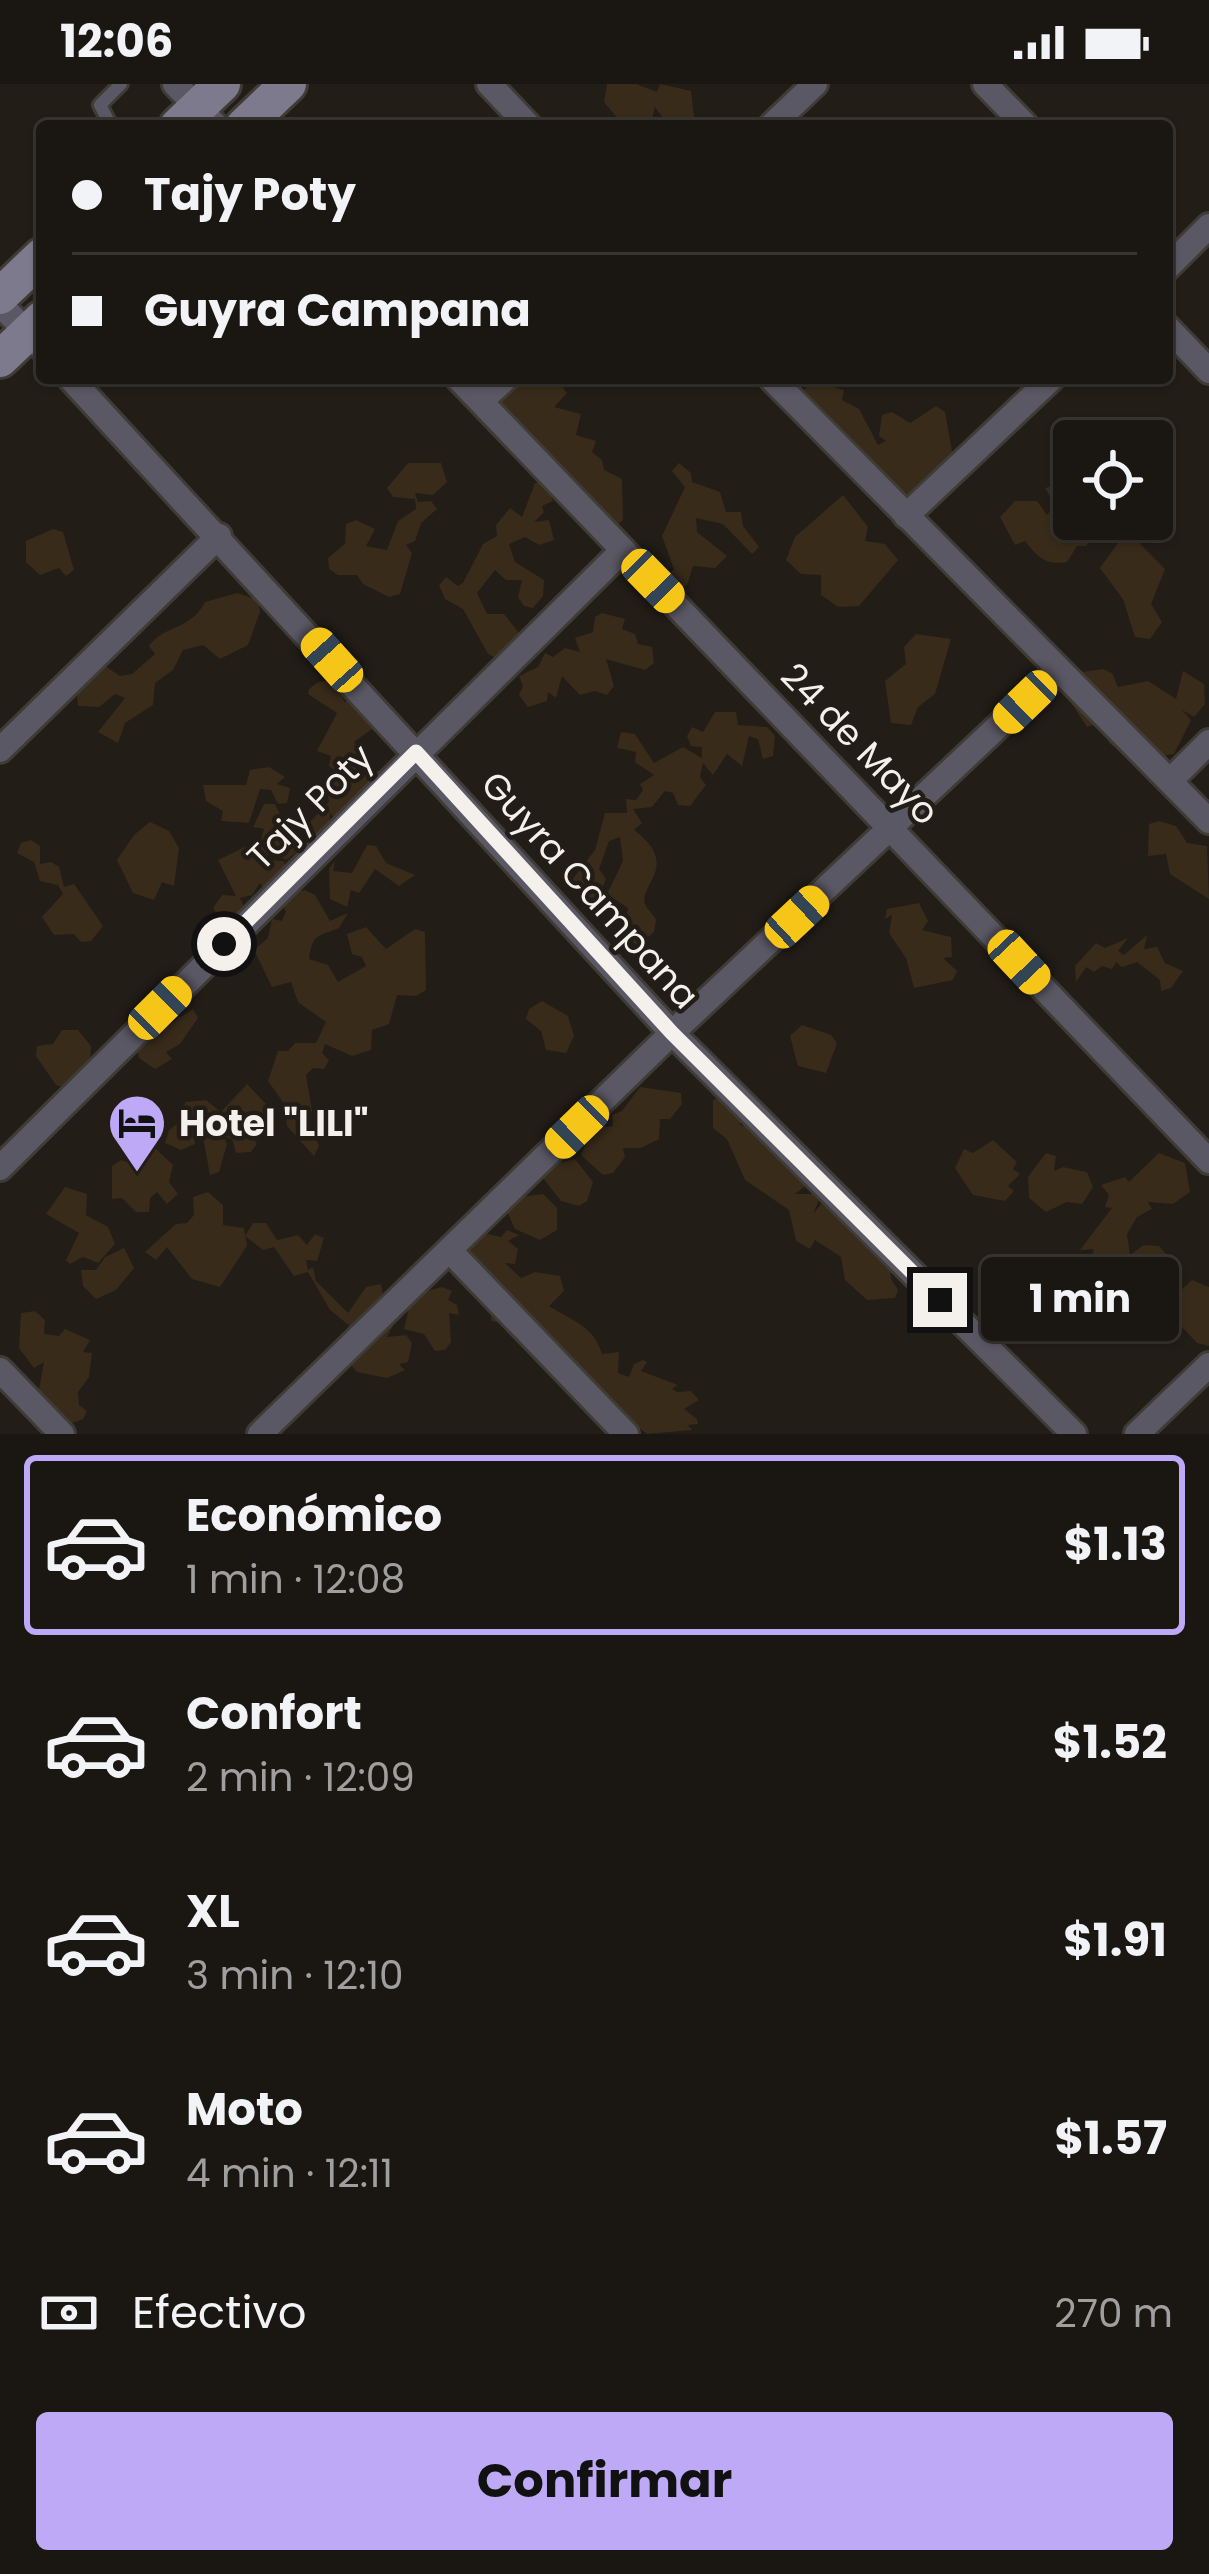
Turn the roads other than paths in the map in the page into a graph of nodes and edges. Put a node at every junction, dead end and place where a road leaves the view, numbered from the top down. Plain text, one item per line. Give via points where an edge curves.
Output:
1 (121, 84) edge
2 (288, 84) edge
3 (489, 84) edge
4 (815, 84) edge
5 (986, 84) edge
6 (109, 120) edge
7 (250, 120) edge
8 (523, 120) edge
9 (777, 120) edge
10 (1020, 120) edge
11 (1209, 226) edge
12 (36, 262) edge
13 (1173, 262) edge
14 (0, 300) edge
15 (36, 332) edge
16 (36, 334) edge
17 (1173, 334) edge
18 (0, 358) edge
19 (1209, 370) edge
20 (76, 384) edge
21 (464, 384) edge
22 (499, 384) edge
23 (777, 384) edge
24 (1046, 384) edge
25 (481, 401) junction
26 (906, 516) junction
27 (219, 536) junction
28 (623, 550) junction
29 (1058, 670) junction
30 (1209, 742) edge
31 (0, 750) edge
32 (416, 752) junction
33 (1170, 781) junction
34 (1209, 821) edge
35 (892, 830) junction
36 (672, 1033) junction
37 (1209, 1161) edge
38 (0, 1168) edge
39 (451, 1252) junction
40 (1209, 1365) edge
41 (0, 1370) edge
42 (62, 1434) edge
43 (260, 1434) edge
44 (626, 1434) edge
45 (1074, 1434) edge
46 (1137, 1434) edge

1 - 6 lane via 100,105
2 - 7 street
3 - 8 street
4 - 9 street
5 - 10 street
11 - 13 street
12 - 14 street
14 - 15 street
16 - 18 street
17 - 19 street
20 - 27 street, Guyra Campana
21 - 25 street, 24 de Mayo
22 - 25 street
23 - 26 street
24 - 26 street
25 - 28 street, 24 de Mayo
26 - 29 street
27 - 31 street
27 - 32 street, Guyra Campana
28 - 32 street, Tajy Poty
28 - 35 street, 24 de Mayo
29 - 33 street
29 - 35 street
30 - 33 street
32 - 36 street, Guyra Campana
32 - 38 street, Tajy Poty
33 - 34 street
35 - 36 street
35 - 37 street, 24 de Mayo
36 - 39 street
36 - 45 street, Guyra Campana
39 - 43 street
39 - 44 street
40 - 46 street
41 - 42 street

